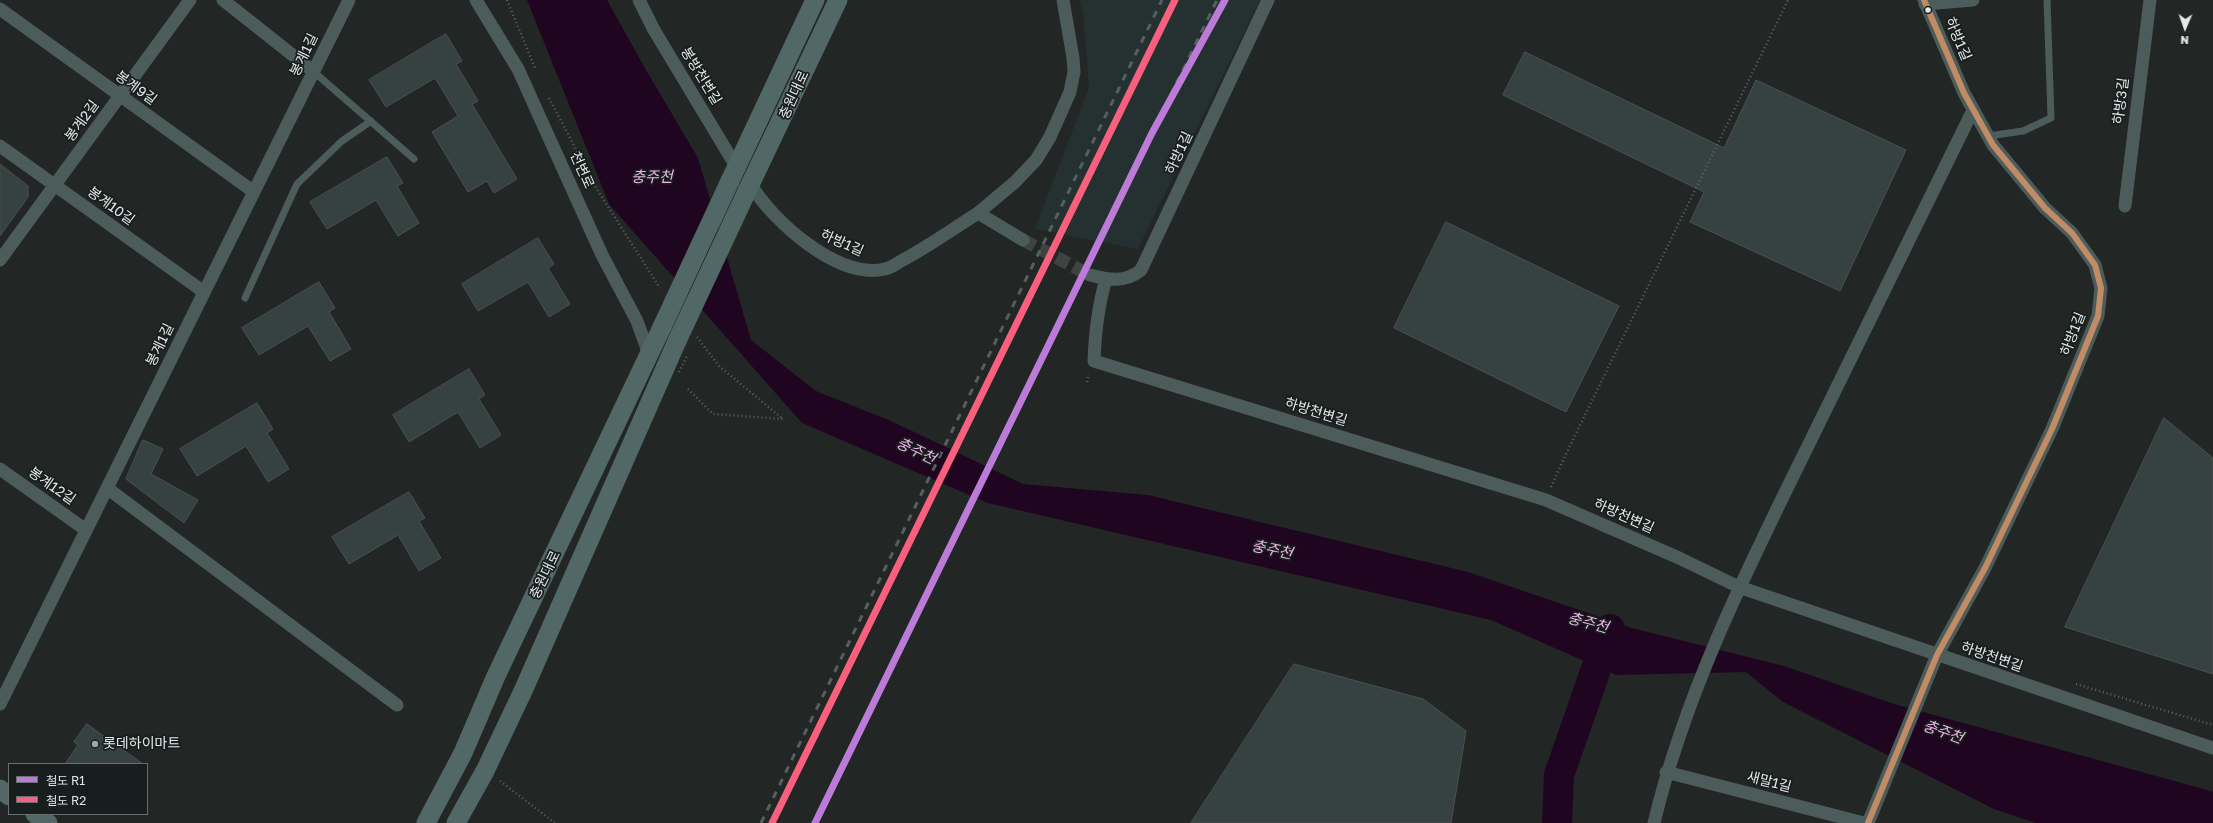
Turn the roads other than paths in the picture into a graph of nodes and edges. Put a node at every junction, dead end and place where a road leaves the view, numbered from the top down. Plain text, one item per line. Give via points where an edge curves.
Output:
1 (190, 0) edge
2 (223, 0) edge
3 (349, 0) edge
4 (476, 0) edge
5 (639, 0) edge
6 (815, 0) edge
7 (838, 0) edge
8 (1063, 0) edge
9 (1268, 0) edge
10 (1973, 0) edge
11 (2047, 0) edge
12 (2150, 0) edge
13 (1925, 2) edge
14 (0, 9) edge
15 (314, 72) junction
16 (120, 96) junction
17 (1973, 110) junction
18 (370, 121) junction
19 (1988, 136) junction
20 (0, 146) edge
21 (414, 159) dead end
22 (733, 174) junction
23 (55, 185) junction
24 (749, 187) junction
25 (254, 192) junction
26 (2125, 206) dead end
27 (978, 213) junction
28 (1023, 240) tunnel mouth
29 (0, 260) edge
30 (1090, 275) tunnel mouth
31 (1106, 279) junction
32 (204, 292) junction
33 (245, 298) dead end
34 (650, 358) junction
35 (0, 469) edge
36 (107, 488) junction
37 (86, 530) junction
38 (1739, 587) junction
39 (1938, 655) junction
40 (0, 704) edge
41 (397, 705) dead end
42 (2213, 748) edge
43 (1666, 772) junction
44 (36, 815) edge
45 (48, 823) edge
46 (426, 823) edge
47 (456, 823) edge
48 (1654, 823) edge
49 (1864, 823) edge
50 (1868, 823) edge

1 - 16 street, 봉계2길
2 - 15 street
3 - 15 street, 봉계1길
4 - 34 street, 천변로 via 518,69 602,255 637,321
5 - 22 street, 봉방천변길
6 - 22 street, 충원대로
7 - 24 street, 충원대로
8 - 27 street, 하방1길 via 1074,72 1070,92 1050,137 1036,160 1016,182
9 - 31 street, 하방1길 via 1141,270 1125,279
10 - 13 street
11 - 19 lane via 2051,118 2023,132
12 - 26 street, 하방3길
13 - 17 street, 하방1길
14 - 16 street, 봉계9길
15 - 18 lane
15 - 25 street, 봉계1길
16 - 23 street, 봉계2길
16 - 25 street, 봉계9길
17 - 19 street, 하방1길
17 - 38 street
18 - 21 lane
18 - 33 lane via 342,141 297,184
19 - 39 street, 하방1길 via 2045,208 2072,234 2095,265 2101,288 2098,316 2052,430 1985,568
20 - 23 street, 봉계10길
22 - 34 street, 충원대로, bridge
23 - 29 street, 봉계2길
23 - 32 street, 봉계10길
24 - 27 street, 하방1길 via 788,230 811,247 847,265 870,271 886,269 911,256
24 - 47 street, 충원대로, bridge via 677,341 523,692 485,771
25 - 32 street, 봉계1길
27 - 28 street
30 - 31 street, 하방1길
31 - 38 street, 하방천변길 via 1100,298 1094,361 1546,500 1609,526
32 - 36 street, 봉계1길
34 - 46 street, 충원대로 via 496,676 463,753
35 - 37 street, 봉계12길
36 - 37 street, 봉계1길
36 - 41 street
37 - 40 street, 봉계1길
38 - 39 street, 하방천변길
38 - 43 street
39 - 42 street, 하방천변길
39 - 50 street, 하방1길
43 - 48 street
43 - 49 street, 새말1길
44 - 45 street

